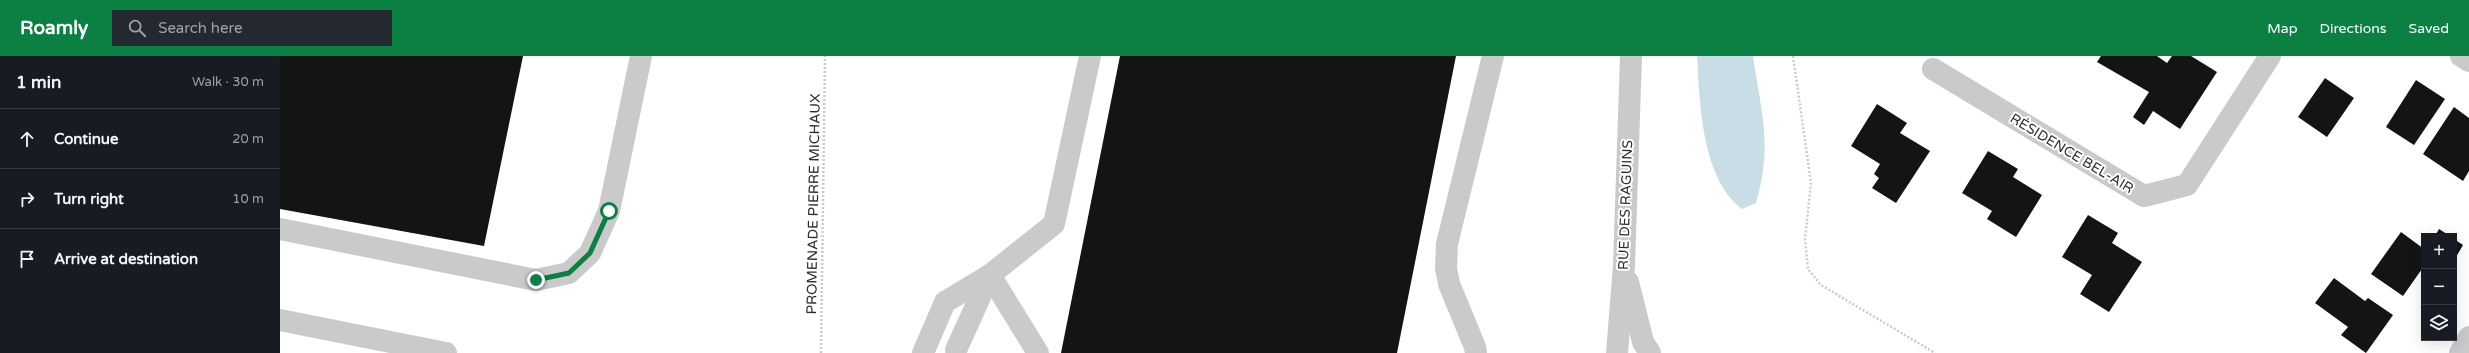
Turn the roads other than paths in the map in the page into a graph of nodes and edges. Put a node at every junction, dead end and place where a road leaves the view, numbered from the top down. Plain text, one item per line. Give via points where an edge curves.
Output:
1 (641, 56) edge
2 (1090, 56) edge
3 (1493, 56) edge
4 (1630, 56) edge
5 (2270, 56) edge
6 (2461, 56) edge
7 (2469, 61) edge
8 (1933, 69) dead end
9 (280, 229) edge
10 (1624, 266) junction
11 (990, 275) junction
12 (280, 320) edge
13 (2469, 337) edge
14 (958, 352) edge
15 (446, 353) edge
16 (923, 353) edge
17 (1038, 353) edge
18 (1476, 353) edge
19 (1617, 353) edge
20 (1650, 353) edge
21 (2460, 353) edge

1 - 9 street via 609,211 590,253 569,273 536,280
2 - 11 street via 1054,224
3 - 18 street via 1447,244 1446,268 1449,284
4 - 10 street, RUE DES RAGUINS
5 - 8 street, RÉSIDENCE BEL-AIR via 2187,185 2144,196
6 - 7 street
10 - 19 street, RUE DES RAGUINS
10 - 20 street via 1643,342
11 - 14 street
11 - 16 street via 945,302
11 - 17 street
12 - 15 street
13 - 21 street

